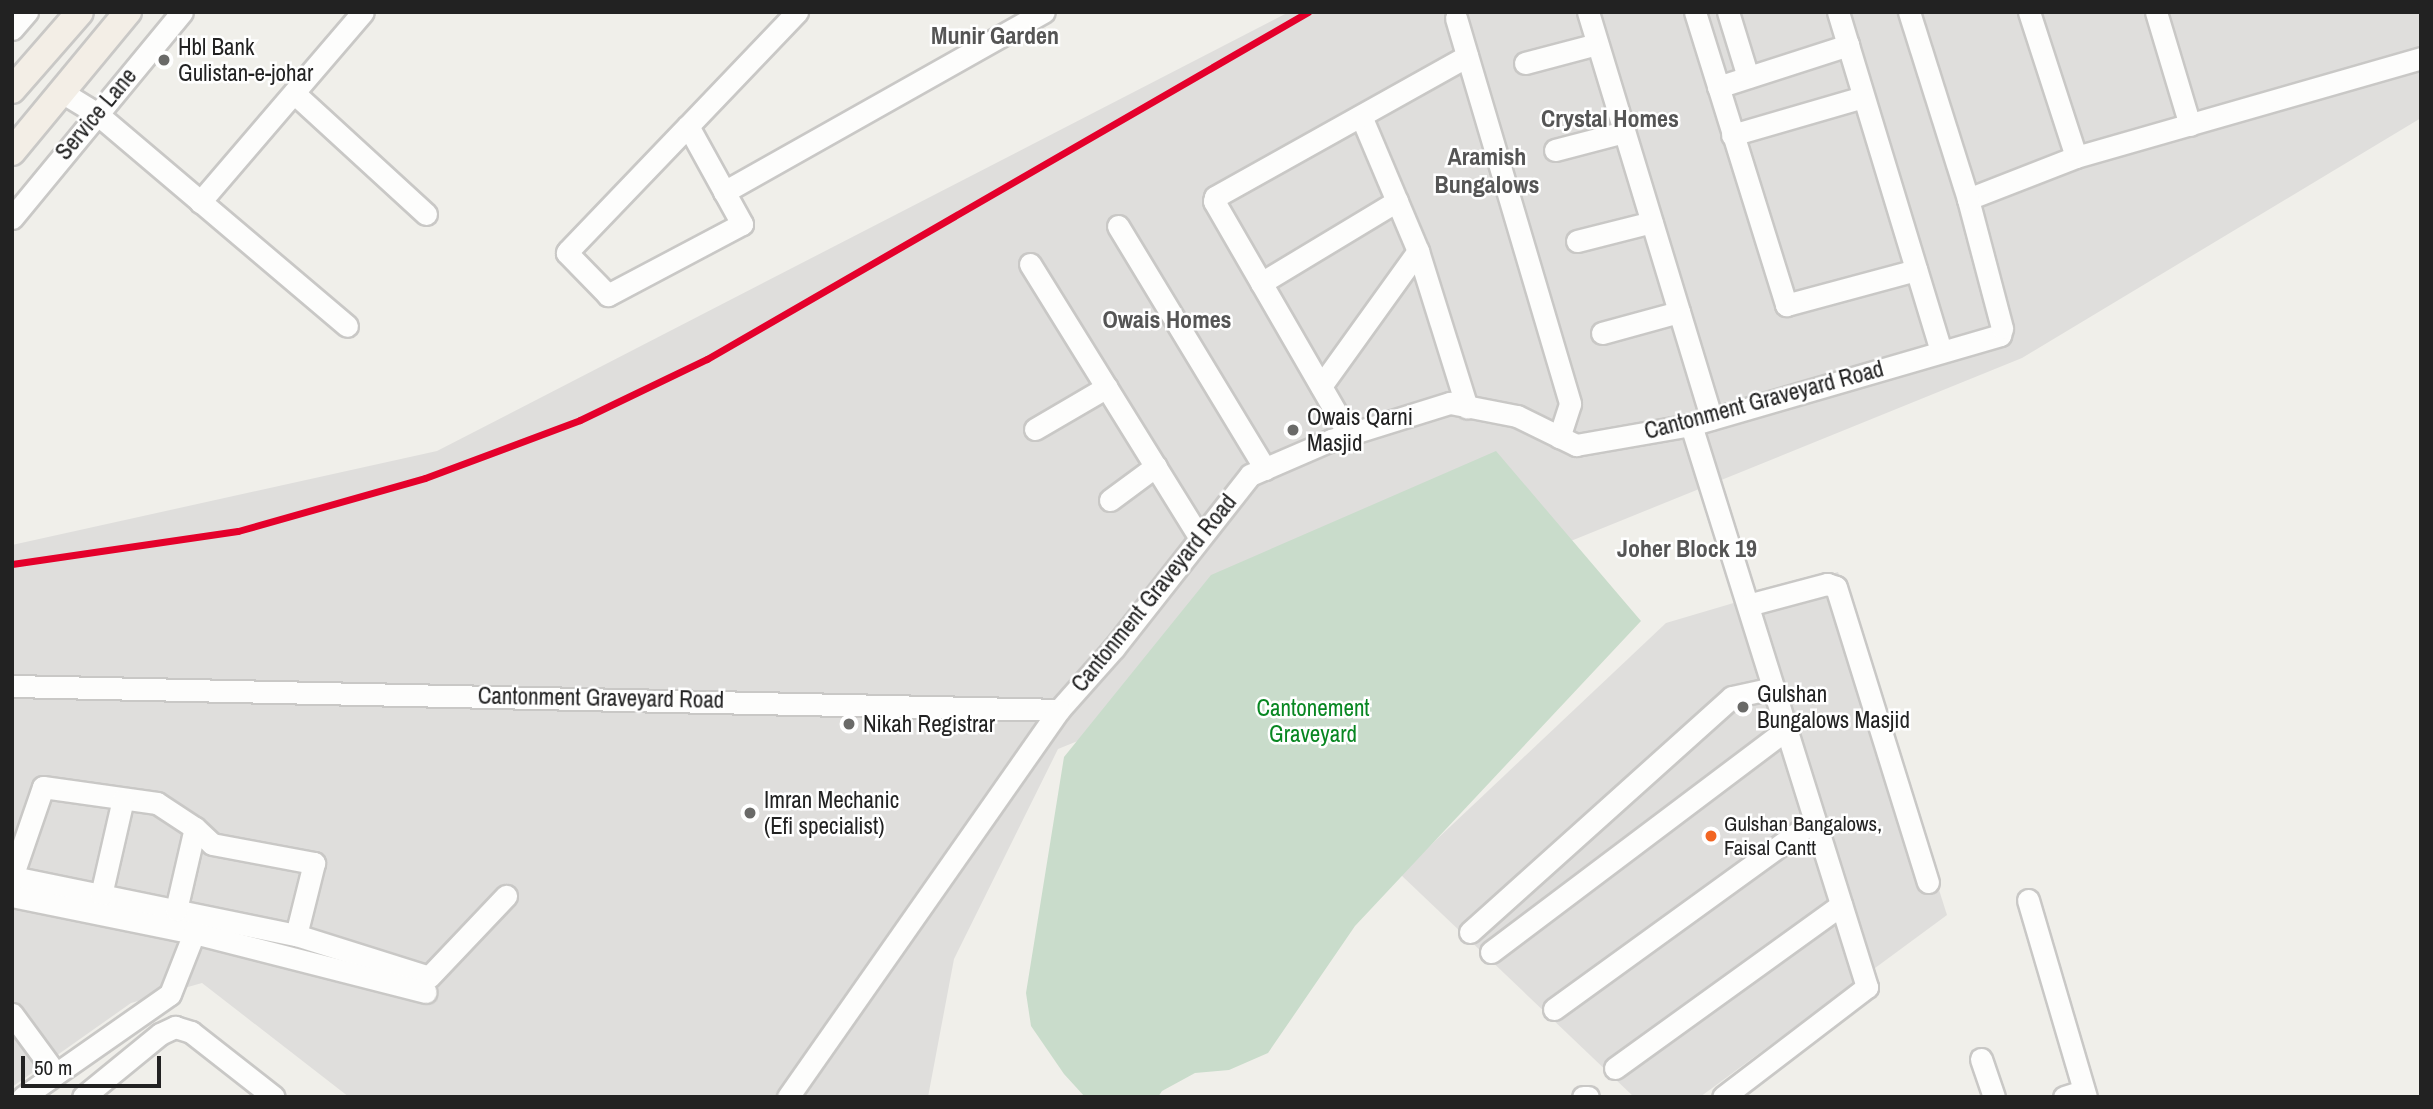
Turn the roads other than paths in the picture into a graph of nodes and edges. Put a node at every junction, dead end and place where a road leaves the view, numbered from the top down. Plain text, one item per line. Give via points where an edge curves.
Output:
1 (27, 12) edge
2 (80, 12) edge
3 (128, 12) edge
4 (183, 12) edge
5 (363, 12) edge
6 (797, 12) edge
7 (1044, 12) edge
8 (1587, 12) edge
9 (1695, 12) edge
10 (1728, 12) edge
11 (1838, 12) edge
12 (1909, 12) edge
13 (2029, 12) edge
14 (2156, 12) edge
15 (1456, 18) dead end
16 (12, 29) edge
17 (1597, 44) junction
18 (1848, 45) junction
19 (1467, 56) junction
20 (2421, 58) edge
21 (1525, 63) dead end
22 (1748, 77) junction
23 (16, 78) edge
24 (1718, 87) junction
25 (61, 90) junction
26 (294, 93) junction
27 (1863, 97) junction
28 (96, 113) junction
29 (1361, 116) junction
30 (2190, 125) junction
31 (688, 126) junction
32 (1624, 132) junction
33 (1732, 135) junction
34 (1555, 150) dead end
35 (12, 152) edge
36 (2076, 157) junction
37 (724, 192) junction
38 (1969, 199) junction
39 (1397, 201) junction
40 (200, 202) junction
41 (426, 214) dead end
42 (12, 218) edge
43 (1652, 222) junction
44 (1118, 226) dead end
45 (1577, 241) dead end
46 (1418, 251) junction
47 (1030, 264) dead end
48 (1916, 270) junction
49 (1261, 283) junction
50 (1679, 312) junction
51 (347, 327) dead end
52 (1602, 333) dead end
53 (1941, 352) junction
54 (1321, 386) junction
55 (1107, 387) junction
56 (1467, 407) junction
57 (1712, 419) junction
58 (1691, 425) junction
59 (1035, 429) dead end
60 (1349, 435) junction
61 (1559, 437) junction
62 (1156, 466) junction
63 (1265, 468) junction
64 (1110, 500) dead end
65 (1200, 538) junction
66 (1748, 605) junction
67 (12, 686) edge
68 (1773, 688) junction
69 (1059, 710) junction
70 (1786, 730) junction
71 (123, 799) junction
72 (1814, 821) junction
73 (195, 828) junction
74 (12, 877) edge
75 (1928, 882) dead end
76 (12, 895) edge
77 (102, 895) junction
78 (506, 896) dead end
79 (2028, 900) dead end
80 (1841, 905) junction
81 (176, 911) junction
82 (1470, 932) dead end
83 (194, 933) junction
84 (296, 935) junction
85 (1491, 953) dead end
86 (426, 992) dead end
87 (1555, 1009) dead end
88 (12, 1014) edge
89 (1981, 1059) dead end
90 (1615, 1068) dead end
91 (56, 1074) junction
92 (99, 1093) edge
93 (2079, 1096) edge
94 (23, 1097) edge
95 (274, 1097) edge
96 (788, 1097) edge
97 (1723, 1097) edge
98 (1994, 1097) edge

1 - 16 street
2 - 23 main road
3 - 25 main road
4 - 28 street, Service Lane
5 - 26 street
6 - 31 street
7 - 37 street
8 - 17 street
9 - 24 street
10 - 22 street
11 - 18 street
12 - 38 street
13 - 36 street
14 - 30 street
15 - 19 street
17 - 21 street
17 - 32 street
18 - 22 street
18 - 27 street
19 - 29 street
19 - 61 street via 1570,404
20 - 30 street
22 - 24 street
24 - 33 street
25 - 28 street
25 - 35 main road
26 - 40 street
26 - 41 street
27 - 33 street
27 - 48 street
28 - 40 street
28 - 42 street, Service Lane
29 - 39 street
29 - 49 street via 1215,197 1214,206
30 - 36 street
31 - 37 street
31 - 37 street via 567,256 603,292 611,294 742,224
32 - 34 street
32 - 43 street
33 - 48 street via 1786,305
36 - 38 street
38 - 53 street, Cantonment Graveyard Road via 2002,328 1993,338
39 - 46 street
39 - 49 street
40 - 51 street
43 - 45 street
43 - 50 street
44 - 63 street
46 - 54 street
46 - 56 street
47 - 55 street
48 - 53 street
49 - 54 street
50 - 52 street
50 - 57 street
53 - 57 street, Cantonment Graveyard Road
54 - 60 street
55 - 59 street
55 - 62 street
56 - 60 street, Cantonment Graveyard Road via 1450,403
56 - 61 street, Cantonment Graveyard Road via 1517,416
57 - 58 street, Cantonment Graveyard Road
58 - 61 street, Cantonment Graveyard Road via 1576,445
58 - 66 street
60 - 63 street, Cantonment Graveyard Road
62 - 64 street
62 - 65 street
63 - 65 street, Cantonment Graveyard Road via 1250,475
65 - 69 street, Cantonment Graveyard Road
66 - 68 street
66 - 75 street via 1827,584 1836,587
67 - 69 street, Cantonment Graveyard Road
68 - 70 street
68 - 82 street via 1732,697
69 - 96 street
70 - 72 street
70 - 85 street
71 - 73 street via 156,803
71 - 74 street via 43,787
71 - 77 street
72 - 80 street
72 - 87 street
73 - 81 street
73 - 84 street via 212,844 314,863
74 - 77 street
76 - 83 street
77 - 81 street
78 - 84 street via 429,977
79 - 93 street
80 - 90 street
80 - 97 street via 1867,987
81 - 84 street
83 - 86 street
83 - 91 street via 170,994
88 - 91 street
89 - 98 street
91 - 94 street
92 - 95 street via 160,1034 176,1027 191,1032

